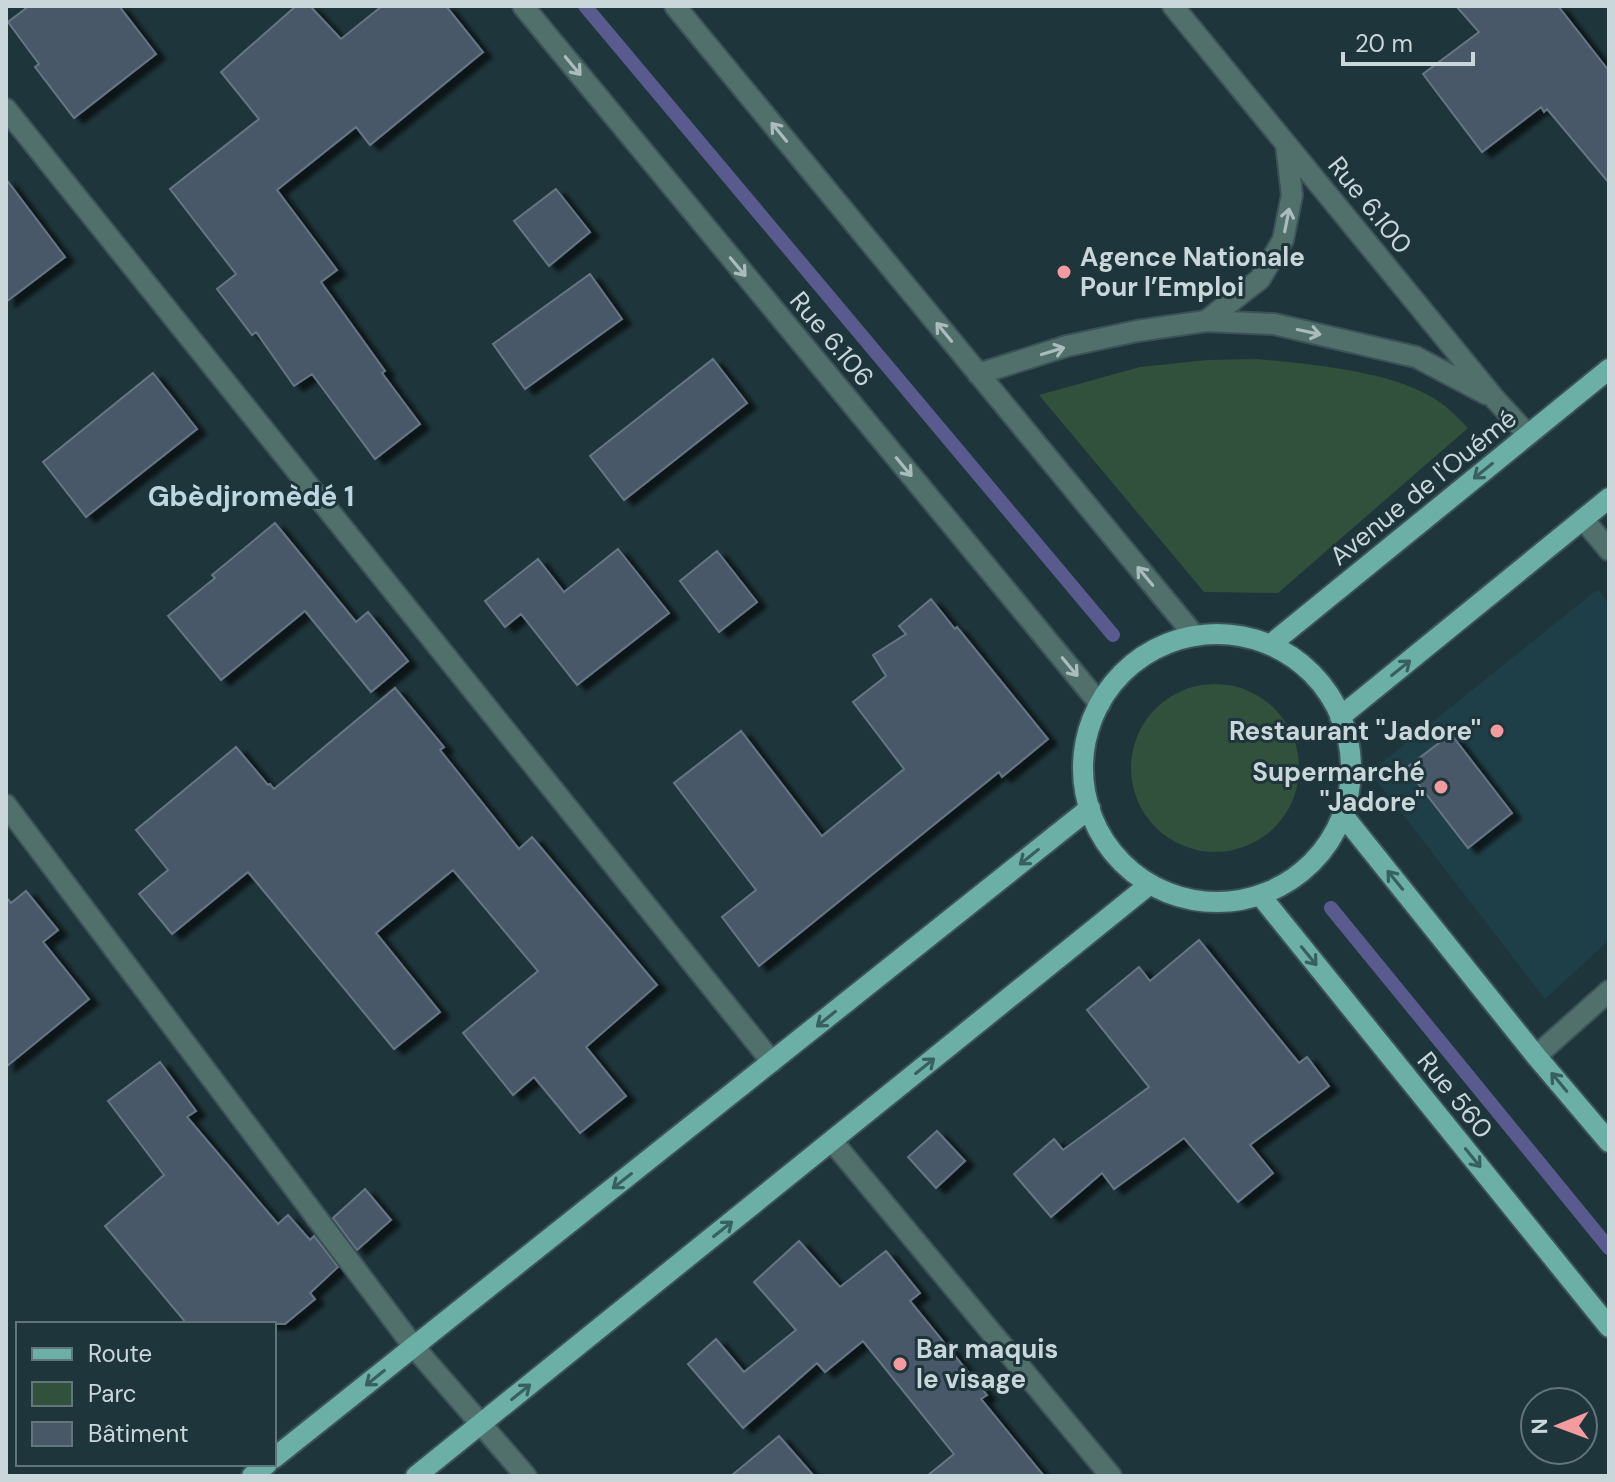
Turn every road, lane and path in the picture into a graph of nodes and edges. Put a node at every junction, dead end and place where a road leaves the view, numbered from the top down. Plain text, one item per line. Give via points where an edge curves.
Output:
1 (523, 6) edge
2 (675, 6) edge
3 (1173, 6) edge
4 (6, 109) edge
5 (1286, 144) junction
6 (1206, 321) junction
7 (1609, 369) edge
8 (978, 374) junction
9 (1495, 399) junction
10 (1528, 435) junction
11 (1609, 498) edge
12 (1583, 519) junction
13 (1609, 550) edge
14 (1195, 636) junction
15 (1270, 645) junction
16 (1100, 704) junction
17 (1340, 717) junction
18 (6, 805) edge
19 (1090, 808) junction
20 (1342, 814) junction
21 (1150, 884) junction
22 (1260, 895) junction
23 (1609, 991) edge
24 (1536, 1056) junction
25 (772, 1062) junction
26 (832, 1141) junction
27 (1609, 1142) edge
28 (1609, 1327) edge
29 (414, 1347) junction
30 (480, 1424) junction
31 (276, 1456) edge
32 (416, 1476) edge
33 (526, 1476) edge
34 (1111, 1476) edge

1 -> 16 street, Rue 6.106
8 -> 2 street
3 - 5 street, Rue 6.100
4 - 25 street
6 -> 5 street via 1260,279 1283,240 1292,195
5 - 9 street, Rue 6.100
8 -> 6 street via 1067,346
6 -> 9 street via 1274,324 1416,357
7 - 10 main road, Avenue de l'Ouémé
14 -> 8 street
9 - 10 street, Rue 6.100
10 -> 15 main road, Avenue de l'Ouémé
11 - 12 main road
12 - 13 street
17 -> 12 main road
14 - 15 main road via 1233,635
14 - 16 main road via 1139,659
15 - 17 main road via 1312,674
16 - 19 main road via 1084,755
17 - 20 main road via 1351,773
18 - 29 street
19 - 21 main road via 1113,852
19 -> 25 main road
20 - 22 main road via 1310,864
24 -> 20 main road
21 - 22 main road via 1185,899 1211,902
26 -> 21 main road
22 -> 28 main road, Rue 560
23 - 24 street
27 -> 24 main road
25 -> 29 main road
30 -> 26 main road
26 - 34 street
29 - 30 street
29 -> 31 main road
30 - 32 main road
30 - 33 street

